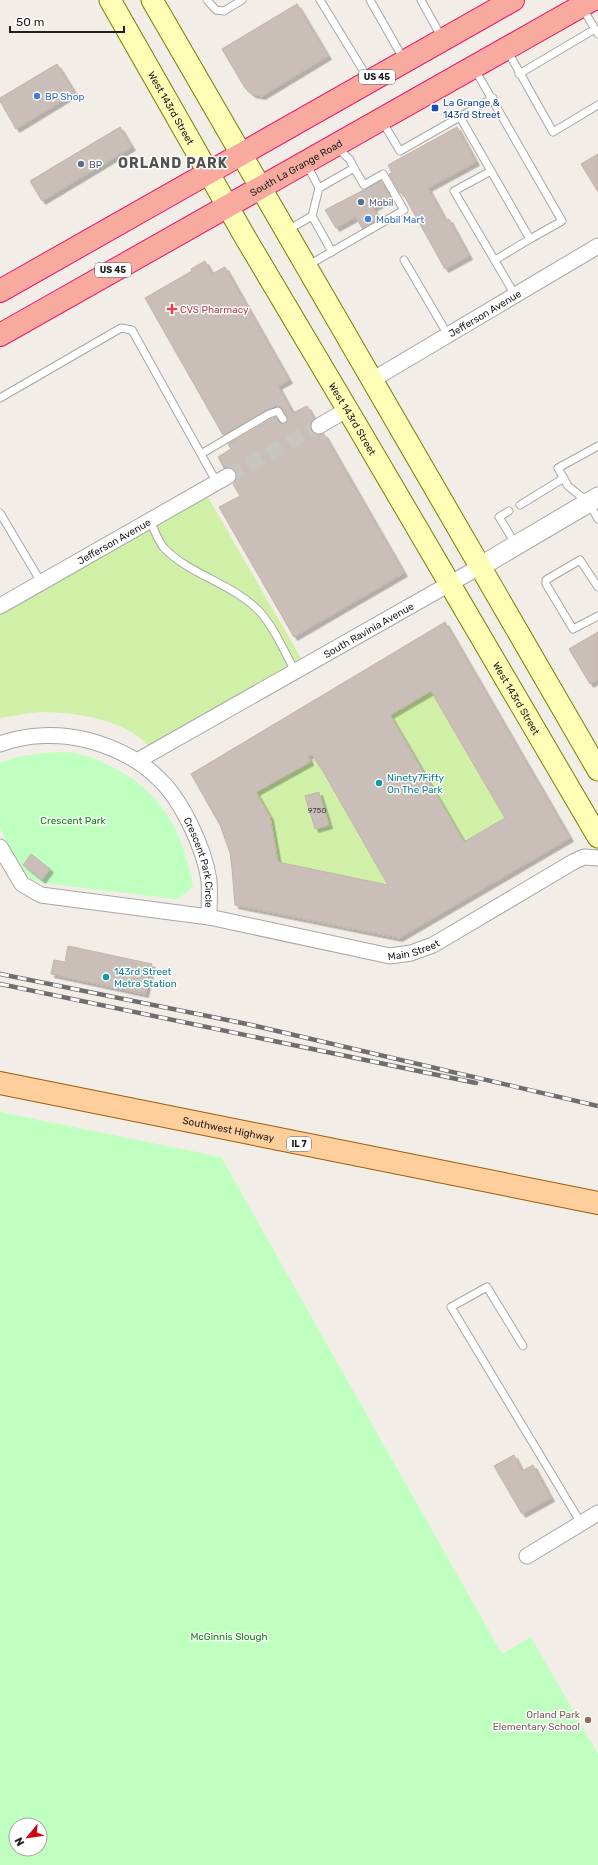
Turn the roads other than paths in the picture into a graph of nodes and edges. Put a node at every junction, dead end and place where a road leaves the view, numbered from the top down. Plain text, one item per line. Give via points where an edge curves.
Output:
1 (110, 0) edge
2 (152, 0) edge
3 (207, 0) edge
4 (242, 0) edge
5 (320, 0) edge
6 (370, 0) edge
7 (421, 0) edge
8 (513, 0) edge
9 (587, 3) edge
10 (596, 32) edge
11 (443, 40) junction
12 (506, 48) junction
13 (405, 62) junction
14 (473, 67) junction
15 (519, 74) junction
16 (370, 82) junction
17 (493, 98) junction
18 (598, 105) edge
19 (460, 117) junction
20 (381, 120) junction
21 (336, 146) junction
22 (242, 155) junction
23 (306, 163) junction
24 (354, 168) junction
25 (491, 170) junction
26 (209, 174) junction
27 (261, 187) junction
28 (319, 188) junction
29 (227, 205) junction
30 (312, 216) junction
31 (287, 231) junction
32 (530, 239) junction
33 (598, 246) edge
34 (332, 252) junction
35 (404, 260) dead end
36 (495, 260) junction
37 (307, 266) junction
38 (0, 291) edge
39 (515, 295) junction
40 (0, 335) edge
41 (448, 335) junction
42 (372, 380) junction
43 (0, 398) edge
44 (348, 409) junction
45 (283, 419) dead end
46 (319, 426) tunnel mouth
47 (598, 446) edge
48 (201, 454) junction
49 (564, 478) junction
50 (222, 480) joint
51 (593, 500) edge
52 (520, 505) dead end
53 (509, 511) dead end
54 (0, 513) edge
55 (598, 519) edge
56 (150, 521) junction
57 (516, 545) junction
58 (481, 566) junction
59 (41, 582) junction
60 (450, 583) junction
61 (598, 587) edge
62 (0, 606) edge
63 (598, 616) edge
64 (295, 671) junction
65 (0, 744) edge
66 (137, 761) junction
67 (598, 770) edge
68 (586, 816) junction
69 (598, 837) edge
70 (0, 847) edge
71 (598, 858) edge
72 (573, 862) junction
73 (209, 916) junction
74 (0, 1083) edge
75 (598, 1203) edge
76 (523, 1346) dead end
77 (598, 1513) edge
78 (581, 1523) junction
79 (527, 1556) dead end

1 - 26 main road, West 143rd Street
2 - 22 main road
3 - 4 lane via 216,10 224,11
5 - 16 lane
6 - 13 lane
7 - 11 lane
8 - 11 highway, US 45
9 - 10 lane
9 - 12 highway, South La Grange Road / US 45
10 - 15 lane
11 - 13 highway, US 45
12 - 14 highway, South La Grange Road / US 45
12 - 15 lane
13 - 16 highway, US 45
14 - 17 lane
14 - 20 highway, South La Grange Road / US 45
15 - 18 lane via 553,132
16 - 22 highway, US 45
17 - 19 lane
17 - 32 lane via 562,221
19 - 20 lane via 400,151
19 - 25 lane
20 - 21 highway, South La Grange Road / US 45
21 - 23 highway, South La Grange Road / US 45
21 - 24 lane
22 - 26 highway, US 45
22 - 27 main road
23 - 27 highway, South La Grange Road / US 45
23 - 28 lane
24 - 28 lane
24 - 34 lane via 364,185 383,174 404,210
25 - 32 lane
25 - 36 lane via 454,191
26 - 29 main road, West 143rd Street
26 - 38 highway, US 45
27 - 29 highway, South La Grange Road / US 45
27 - 31 main road
28 - 30 lane
29 - 40 highway, South La Grange Road / US 45
29 - 44 main road, West 143rd Street
30 - 31 lane
30 - 34 lane
31 - 37 main road
32 - 36 lane
33 - 39 street, Jefferson Avenue
34 - 37 lane
35 - 41 lane
36 - 39 lane
37 - 42 main road
39 - 41 street, Jefferson Avenue
41 - 42 street, Jefferson Avenue
42 - 58 main road
43 - 48 lane via 121,328 132,330
44 - 46 street
44 - 60 main road, West 143rd Street
45 - 48 lane via 278,411 269,414
47 - 49 lane via 558,468
48 - 50 lane
49 - 51 lane via 568,486
49 - 52 lane
50 - 56 street, Jefferson Avenue
51 - 55 lane
51 - 57 street, South Ravinia Avenue
53 - 57 lane via 499,517
54 - 59 lane
56 - 59 street, Jefferson Avenue
56 - 64 lane via 163,547 259,611
57 - 58 street, South Ravinia Avenue
58 - 60 street, South Ravinia Avenue
58 - 67 main road
59 - 62 street, Jefferson Avenue
60 - 64 street, South Ravinia Avenue
60 - 68 main road, West 143rd Street
61 - 63 lane via 580,560 546,580 549,590 573,629
64 - 66 street, South Ravinia Avenue
65 - 66 street, Crescent Park Circle via 31,736 69,736 104,744
66 - 73 street, Crescent Park Circle via 159,778 181,809 197,839 209,880
68 - 69 main road, West 143rd Street
68 - 72 street via 590,833 589,846 582,856
70 - 73 street, Crescent Park Circle via 22,884 41,894
71 - 72 street, Main Street via 584,857
72 - 73 street, Main Street via 433,946 411,953 390,956
74 - 75 main road, Southwest Highway / IL 7
76 - 78 lane via 487,1287 451,1307
77 - 78 street
78 - 79 street

